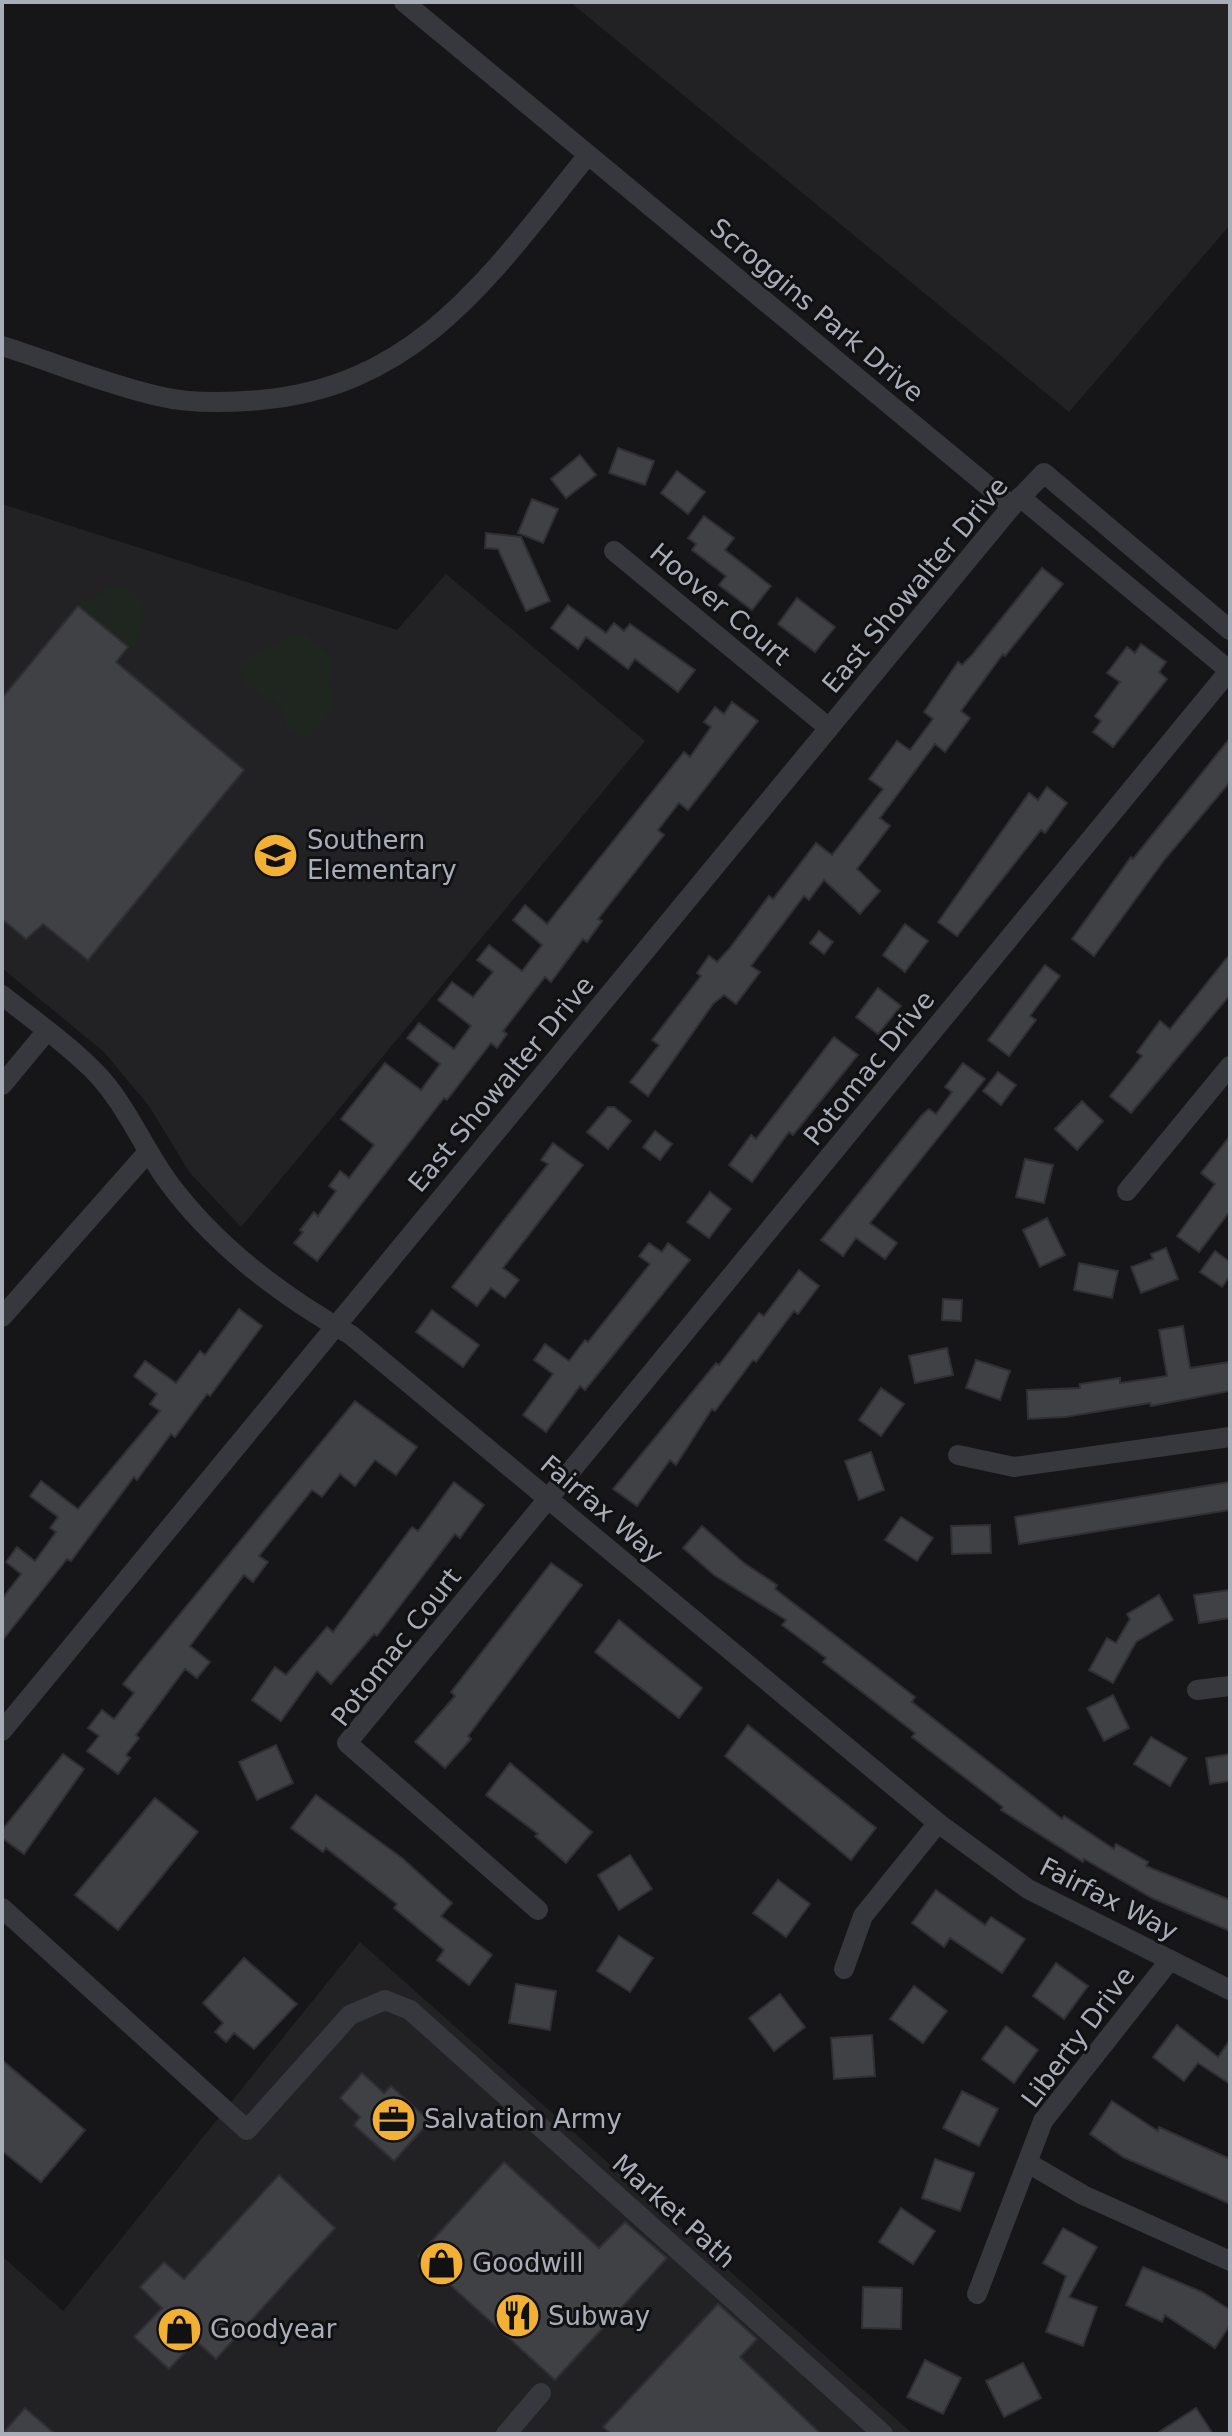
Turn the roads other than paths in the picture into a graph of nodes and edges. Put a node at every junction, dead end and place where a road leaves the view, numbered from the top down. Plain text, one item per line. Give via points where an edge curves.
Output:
1 (404, 2) edge
2 (588, 155) junction
3 (2, 346) edge
4 (1016, 502) junction
5 (614, 551) dead end
6 (1230, 630) edge
7 (1230, 671) edge
8 (829, 728) junction
9 (2, 995) edge
10 (46, 1032) junction
11 (1230, 1066) edge
12 (2, 1085) edge
13 (148, 1152) junction
14 (1127, 1191) dead end
15 (2, 1317) edge
16 (334, 1326) junction
17 (1230, 1437) edge
18 (958, 1455) dead end
19 (548, 1498) junction
20 (1230, 1686) edge
21 (1197, 1690) dead end
22 (2, 1731) edge
23 (938, 1823) junction
24 (2, 1908) edge
25 (538, 1910) dead end
26 (1170, 1960) junction
27 (844, 1969) dead end
28 (1230, 1990) edge
29 (1028, 2163) junction
30 (1230, 2261) edge
31 (977, 2294) dead end
32 (541, 2393) dead end
33 (506, 2434) edge
34 (883, 2434) edge

1 - 2 street, Scroggins Park Drive
2 - 3 street via 483,283 432,332 372,372 304,397 232,403 158,396
2 - 4 street, Scroggins Park Drive
4 - 6 street, East Showalter Drive via 1044,473
4 - 7 street, Scroggins Park Drive
4 - 8 street, East Showalter Drive
5 - 8 street, Hoover Court
7 - 19 street, Potomac Drive
8 - 16 street, East Showalter Drive
9 - 10 street, Fairfax Way
10 - 12 street
10 - 13 street, Fairfax Way via 96,1074
11 - 14 street
13 - 15 street
13 - 16 street, Fairfax Way via 192,1213 221,1241
16 - 19 street, Fairfax Way
16 - 22 street, East Showalter Drive
17 - 18 street via 1014,1467
19 - 23 street, Fairfax Way
19 - 25 street, Potomac Court via 347,1743
20 - 21 street
23 - 26 street, Fairfax Way via 1028,1889
23 - 27 street via 863,1916
24 - 34 street, Market Path via 247,2130 350,2015 385,2000 410,2010
26 - 28 street, Fairfax Way
26 - 29 street, Liberty Drive via 1043,2121
29 - 30 street via 1083,2195
29 - 31 street, Liberty Drive
32 - 33 street

